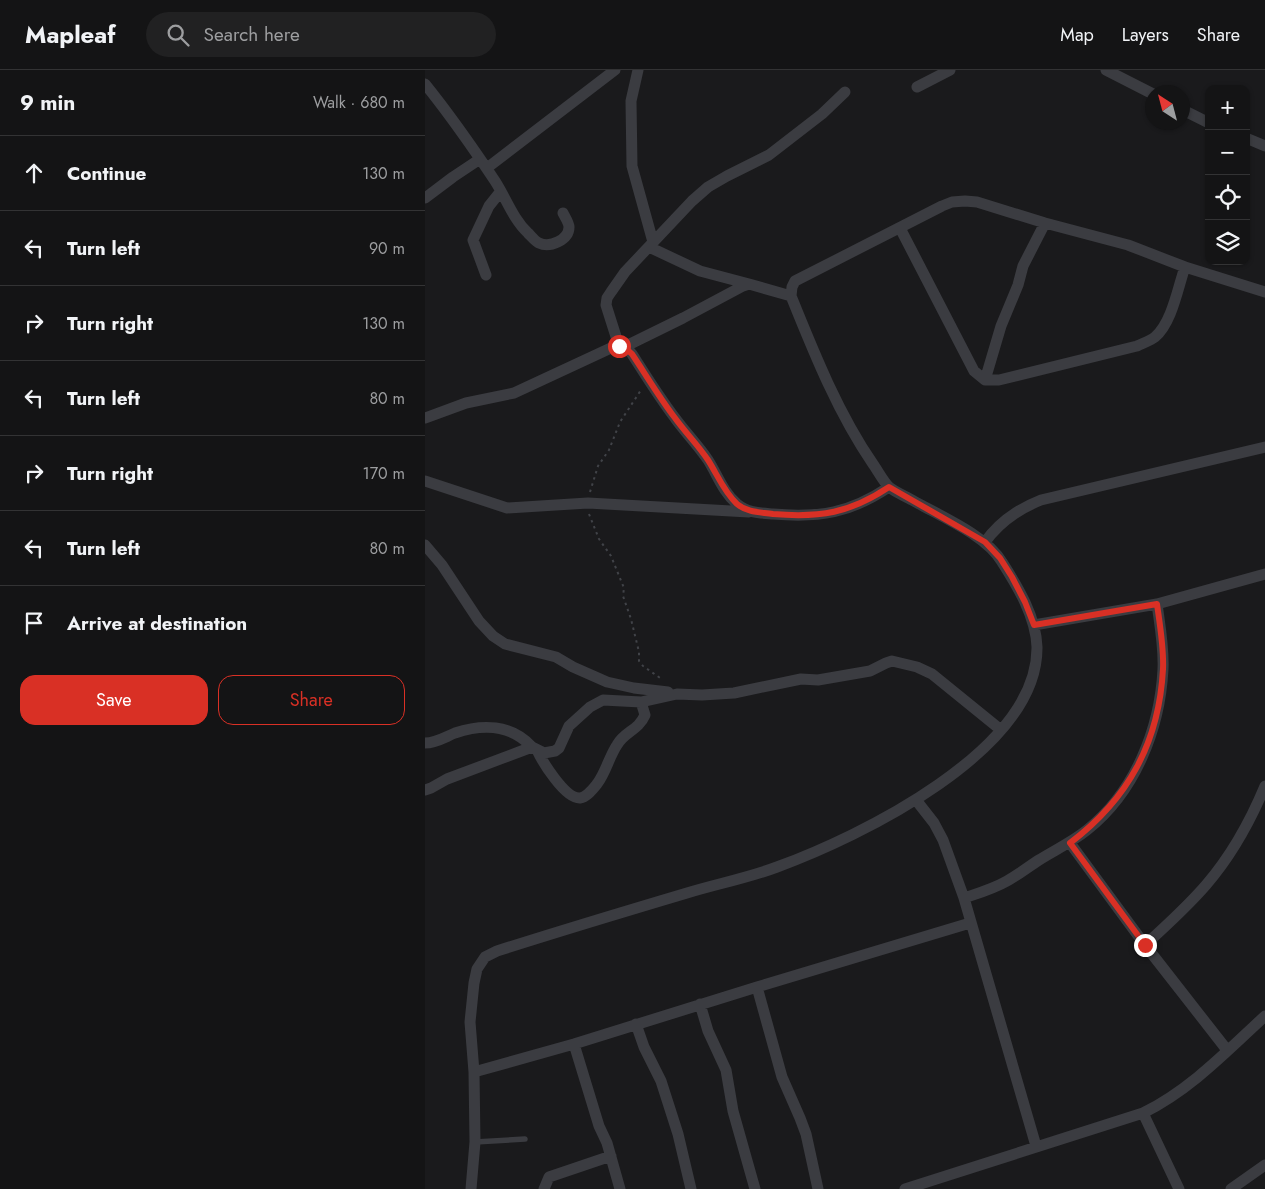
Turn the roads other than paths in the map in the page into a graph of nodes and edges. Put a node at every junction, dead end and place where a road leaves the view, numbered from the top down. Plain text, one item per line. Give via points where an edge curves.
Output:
1 (615, 70) edge
2 (638, 70) edge
3 (949, 70) edge
4 (1106, 70) edge
5 (425, 84) edge
6 (917, 87) dead end
7 (1145, 90) edge
8 (845, 92) dead end
9 (1190, 114) edge
10 (1205, 121) edge
11 (1250, 140) edge
12 (1265, 146) edge
13 (483, 164) junction
14 (501, 191) junction
15 (425, 198) edge
16 (563, 213) dead end
17 (1045, 223) junction
18 (900, 228) junction
19 (651, 244) junction
20 (1185, 266) junction
21 (486, 275) dead end
22 (749, 284) junction
23 (1265, 292) edge
24 (791, 296) junction
25 (622, 346) junction
26 (985, 380) junction
27 (425, 418) edge
28 (1265, 447) edge
29 (425, 481) edge
30 (889, 487) junction
31 (751, 512) junction
32 (985, 542) junction
33 (425, 545) edge
34 (1265, 574) edge
35 (1157, 604) junction
36 (1034, 625) junction
37 (677, 694) junction
38 (641, 702) junction
39 (1001, 730) junction
40 (425, 743) edge
41 (534, 748) junction
42 (1265, 786) edge
43 (425, 790) edge
44 (916, 800) junction
45 (1070, 843) junction
46 (964, 898) junction
47 (971, 923) junction
48 (1145, 945) junction
49 (757, 986) junction
50 (700, 1004) junction
51 (1265, 1016) edge
52 (636, 1024) junction
53 (574, 1044) junction
54 (1227, 1050) junction
55 (474, 1072) junction
56 (1143, 1113) junction
57 (525, 1139) dead end
58 (475, 1142) junction
59 (1036, 1146) junction
60 (611, 1156) junction
61 (1265, 1165) edge
62 (471, 1189) edge
63 (544, 1189) edge
64 (620, 1189) edge
65 (691, 1189) edge
66 (755, 1189) edge
67 (818, 1189) edge
68 (905, 1189) edge
69 (1179, 1189) edge
70 (1231, 1189) edge

1 - 13 street
2 - 19 street via 631,101 632,166
3 - 6 street
4 - 7 street
5 - 13 street
8 - 19 street via 769,155 708,187
9 - 10 street
11 - 12 street
13 - 14 street
13 - 15 street via 453,177
14 - 16 street via 515,217 540,244 554,244 568,233 569,226
14 - 21 street via 489,206 473,240
17 - 18 street via 965,200 942,206
17 - 20 street via 1128,245
17 - 26 street via 1023,266
18 - 24 street via 795,281
18 - 26 street via 974,371
19 - 22 street via 700,271
19 - 25 street via 607,298 608,312
20 - 23 street
20 - 26 street via 1170,312 1155,337 1137,346 999,380
22 - 24 street
22 - 25 street
24 - 30 street via 825,376 861,446
25 - 27 street via 613,347 514,393 466,403
25 - 31 street via 632,354 728,494
28 - 32 street via 1041,500 1009,517
29 - 31 street via 507,508 588,503
30 - 31 street via 870,500 833,512 796,516
30 - 32 street
32 - 36 street via 1012,577
33 - 37 street via 479,621 505,644 556,657 607,682
34 - 35 street
35 - 36 street
35 - 45 street via 1162,639 1161,693 1143,756 1126,787 1108,810
36 - 39 street via 1037,648 1035,672 1028,692
37 - 38 street
37 - 39 street via 734,693 801,679 818,680 870,671 892,661 932,674
38 - 41 street via 603,700 596,703 569,726 555,751 544,753
38 - 41 street via 645,715 641,724 617,744 599,782 581,798 567,792
39 - 44 street via 948,778
40 - 41 street via 455,733 490,727 524,738
41 - 43 street
42 - 48 street via 1238,841 1206,885
44 - 46 street via 943,840
44 - 55 street via 776,868 589,922 485,957 477,969 470,1022
45 - 46 street via 1008,881
45 - 48 street
46 - 47 street
47 - 49 street
47 - 59 street
48 - 54 street
49 - 50 street
49 - 67 street via 782,1077 806,1134
50 - 52 street
50 - 66 street via 726,1070 733,1111
51 - 54 street
52 - 53 street
52 - 65 street via 661,1081
53 - 55 street
53 - 60 street
54 - 56 street via 1197,1078
55 - 58 street
56 - 59 street
56 - 69 street
57 - 58 lane
58 - 62 street
59 - 68 street
60 - 63 street via 549,1177
60 - 64 street
61 - 70 street

